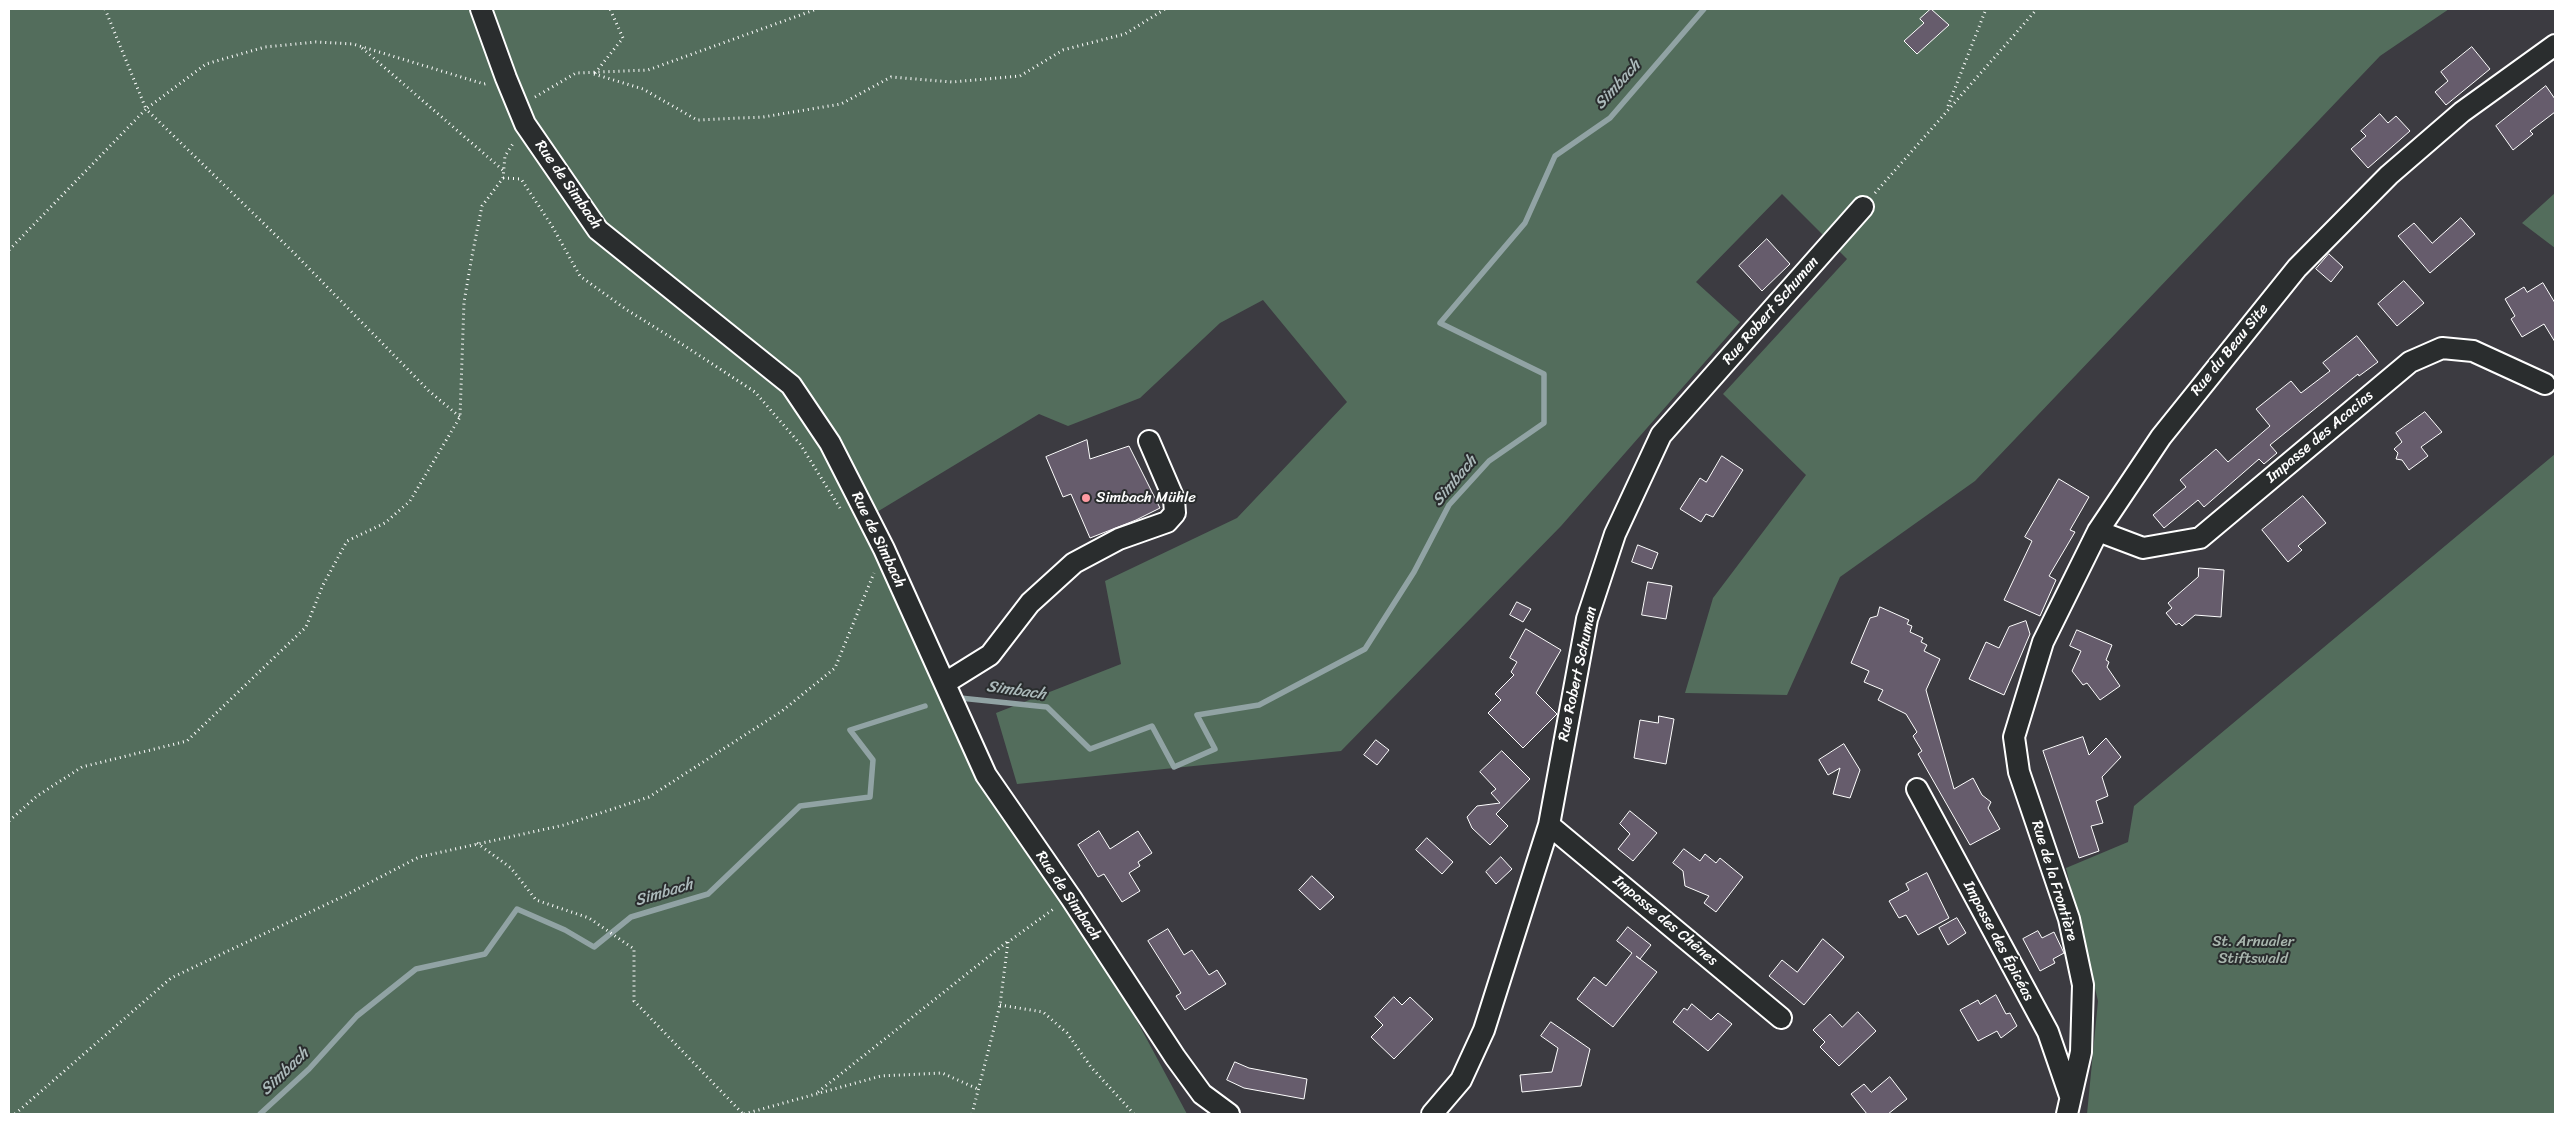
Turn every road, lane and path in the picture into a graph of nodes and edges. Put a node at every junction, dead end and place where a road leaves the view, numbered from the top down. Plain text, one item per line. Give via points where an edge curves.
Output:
1 (105, 9) edge
2 (481, 9) edge
3 (610, 9) edge
4 (817, 9) edge
5 (1165, 9) edge
6 (1986, 9) edge
7 (2036, 9) edge
8 (2555, 45) edge
9 (360, 46) junction
10 (594, 74) junction
11 (506, 78) junction
12 (517, 105) junction
13 (146, 109) junction
14 (1947, 109) junction
15 (525, 124) junction
16 (504, 171) junction
17 (503, 178) junction
18 (1863, 207) joint
19 (9, 250) edge
20 (2545, 384) dead end
21 (460, 417) junction
22 (1149, 441) dead end
23 (844, 516) dead end
24 (2098, 531) junction
25 (884, 549) junction
26 (945, 683) junction
27 (2014, 737) joint
28 (1916, 789) dead end
29 (9, 821) edge
30 (1548, 825) junction
31 (477, 843) junction
32 (1071, 898) junction
33 (1008, 942) junction
34 (1000, 1005) junction
35 (1781, 1018) dead end
36 (978, 1089) junction
37 (817, 1092) junction
38 (2069, 1105) edge
39 (15, 1114) edge
40 (743, 1114) edge
41 (972, 1114) edge
42 (1134, 1114) edge
43 (1229, 1114) edge
44 (1432, 1114) edge

1 - 13 path
2 - 11 street, Rue de Simbach
3 - 10 path via 623,38
4 - 10 path via 648,70
5 - 10 path via 1124,34 1063,50 1020,76 952,82 891,77 841,104 763,116 697,120 643,89
6 - 14 path
7 - 14 path
8 - 24 street, Rue du Beau Site via 2462,112 2389,174 2297,268 2161,438
9 - 11 path via 484,84
9 - 13 path via 316,42 265,47 206,64
9 - 16 path
10 - 12 path via 576,73
11 - 12 street, Rue de Simbach
12 - 15 street, Rue de Simbach
13 - 19 path
13 - 21 path via 285,244 429,392
14 - 18 path
15 - 16 path via 505,156
15 - 25 street, Rue de Simbach via 598,230 791,385 830,443
16 - 17 path
17 - 21 path via 482,206 464,302
17 - 23 path via 521,179 580,276 754,392 800,444
18 - 30 street, Rue Robert Schuman via 1661,435 1615,534 1587,619
20 - 24 street, Impasse des Acacias via 2473,351 2442,348 2410,362 2200,538 2143,548
21 - 29 path via 410,501 385,524 347,541 323,585 306,627 187,741 82,767 37,796
22 - 26 street via 1174,499 1174,513 1167,522 1119,539 1074,563 1030,603 990,654
24 - 27 street, Rue du Beau Site via 2043,642
25 - 26 street, Rue de Simbach
25 - 31 path via 835,668 782,711 649,797 564,825
26 - 32 street, Rue de Simbach via 986,775
27 - 38 street, Rue de la Frontière via 2019,772 2069,919 2083,985 2081,1052
28 - 38 street, Impasse des Épicéas via 2048,1032
30 - 35 street, Impasse des Chênes
30 - 44 street, Rue Robert Schuman via 1484,1030 1460,1080
31 - 39 path via 418,857 171,978
31 - 40 path via 511,868 536,900 589,918 634,949 634,1001
32 - 33 path
32 - 43 street, Rue de Simbach via 1180,1065 1202,1094
33 - 34 path
33 - 37 path
34 - 36 path
34 - 42 path via 1043,1012 1067,1033 1091,1067
36 - 37 path via 942,1073 882,1076
36 - 41 path
37 - 40 path

